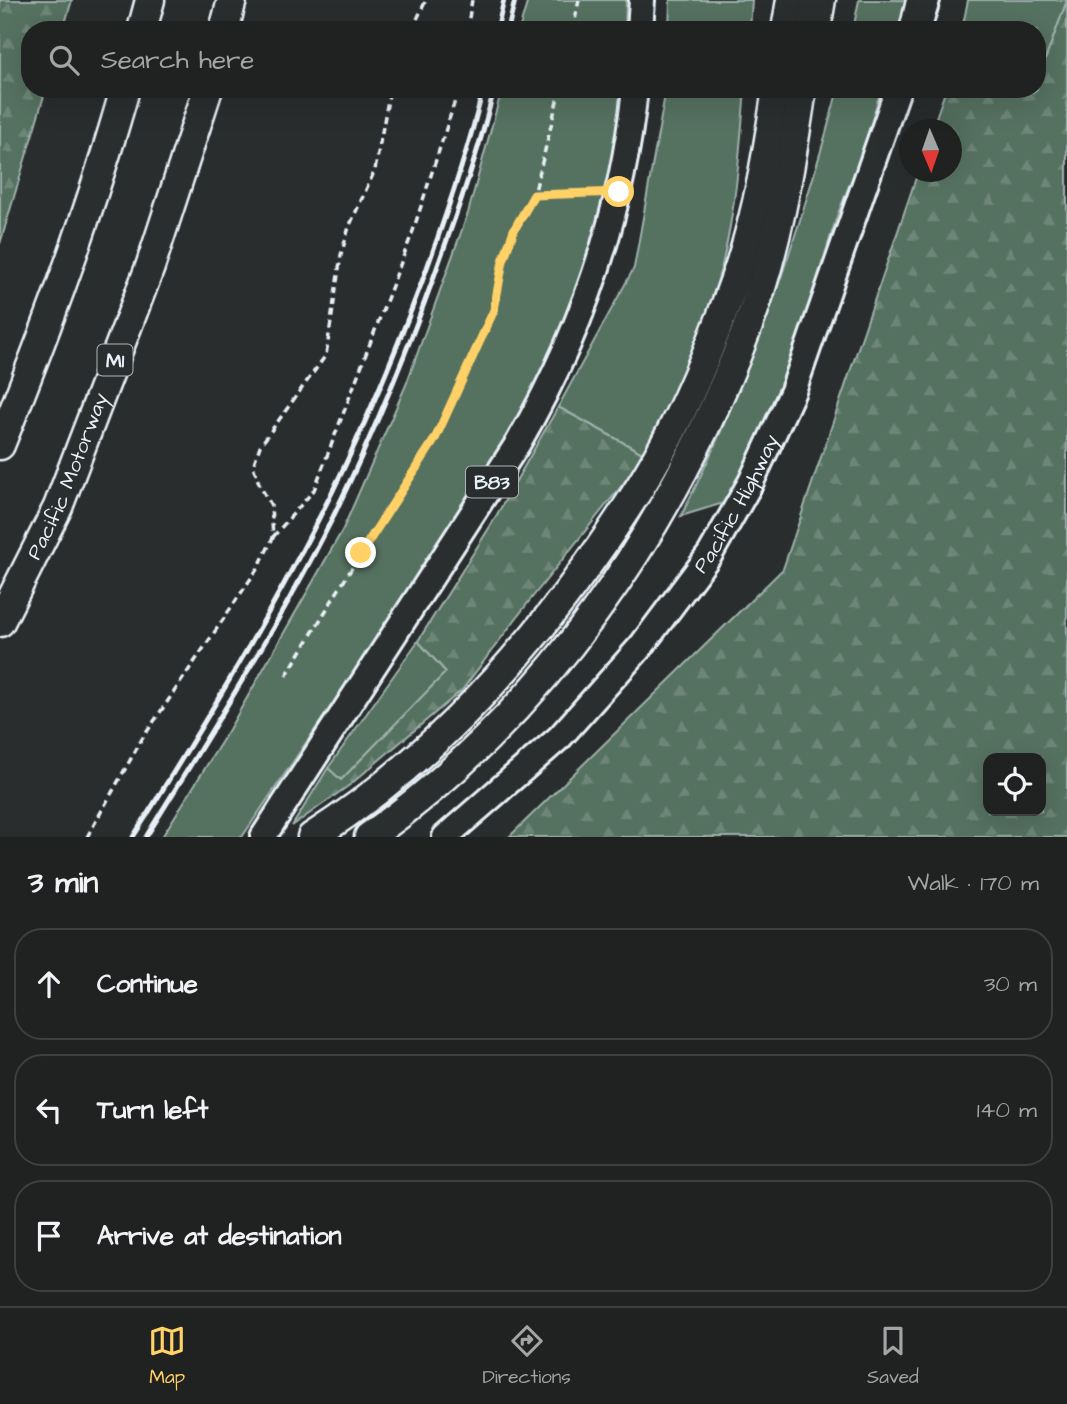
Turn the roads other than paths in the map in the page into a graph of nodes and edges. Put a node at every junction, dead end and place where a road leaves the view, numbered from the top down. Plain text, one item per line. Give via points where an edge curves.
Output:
1 (150, 0) edge
2 (232, 0) edge
3 (642, 0) edge
4 (791, 0) edge
5 (816, 0) edge
6 (831, 0) edge
7 (911, 0) edge
8 (927, 0) edge
9 (144, 21) edge
10 (226, 21) edge
11 (641, 21) edge
12 (788, 21) edge
13 (812, 21) edge
14 (828, 21) edge
15 (906, 21) edge
16 (921, 21) edge
17 (123, 98) edge
18 (205, 98) edge
19 (634, 98) edge
20 (776, 98) edge
21 (801, 98) edge
22 (886, 98) edge
23 (895, 98) edge
24 (797, 183) dead end
25 (843, 252) junction
26 (747, 330) junction
27 (0, 445) edge
28 (0, 622) edge
29 (263, 837) edge
30 (312, 837) edge
31 (369, 837) edge
32 (445, 837) edge

1 - 9 highway
2 - 10 highway
3 - 11 main road
4 - 12 highway
5 - 13 highway
6 - 14 lane
7 - 15 lane
8 - 16 main road
17 - 27 highway via 107,156
18 - 28 highway, Pacific Motorway / M1 via 150,267 58,507
19 - 29 main road, B83 via 630,140 604,245 582,311 536,412
20 - 30 highway via 766,162 739,269 671,433 628,509 554,613 475,704 397,776
21 - 26 highway via 778,221
22 - 25 lane
23 - 25 main road, Pacific Highway
24 - 26 lane via 779,250
25 - 32 main road, Pacific Highway via 793,391 751,482 710,554 642,645 560,737
26 - 31 highway via 673,492 590,620 515,711 458,765

